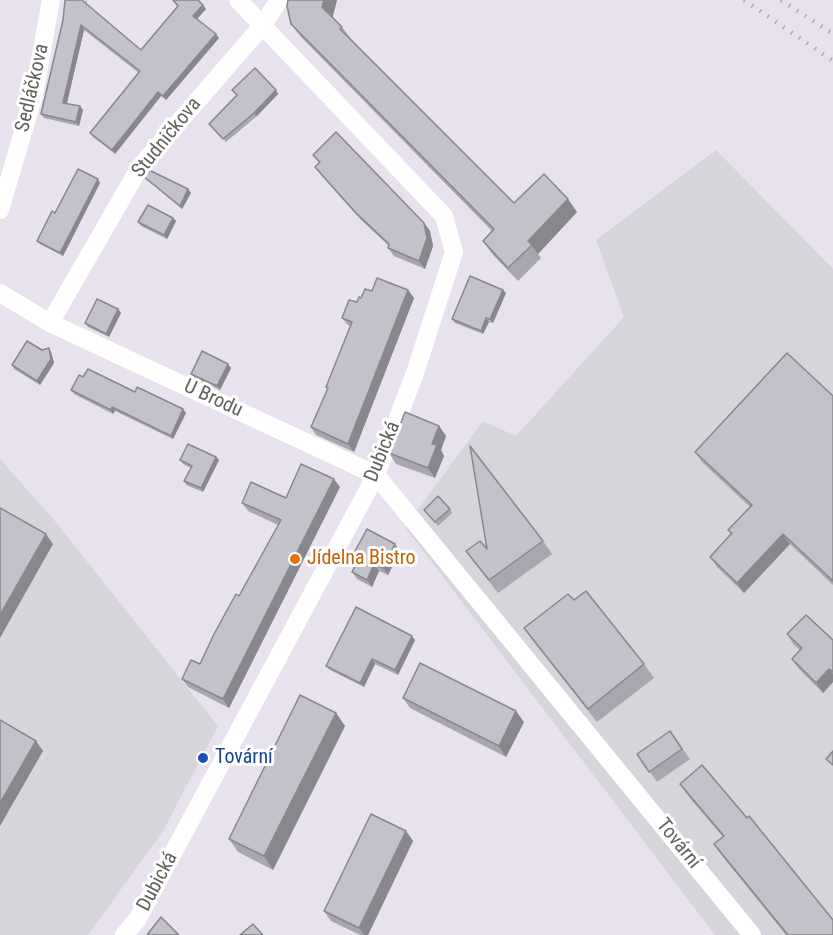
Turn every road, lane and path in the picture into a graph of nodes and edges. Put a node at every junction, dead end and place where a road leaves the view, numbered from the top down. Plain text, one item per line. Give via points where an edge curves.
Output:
1 (51, 0) edge
2 (238, 0) edge
3 (279, 0) edge
4 (262, 26) junction
5 (0, 210) edge
6 (0, 293) edge
7 (50, 323) junction
8 (376, 475) junction
9 (124, 935) edge
10 (752, 935) edge

1 - 5 street, Sedláčkova via 34,95
2 - 4 street, Dubická
3 - 4 street, Studničkova
4 - 7 street, Studničkova via 140,167
4 - 8 street, Dubická via 444,216 454,252 415,373
6 - 7 street
7 - 8 street, U Brodu
8 - 9 street, Dubická via 143,910
8 - 10 street, Tovární

